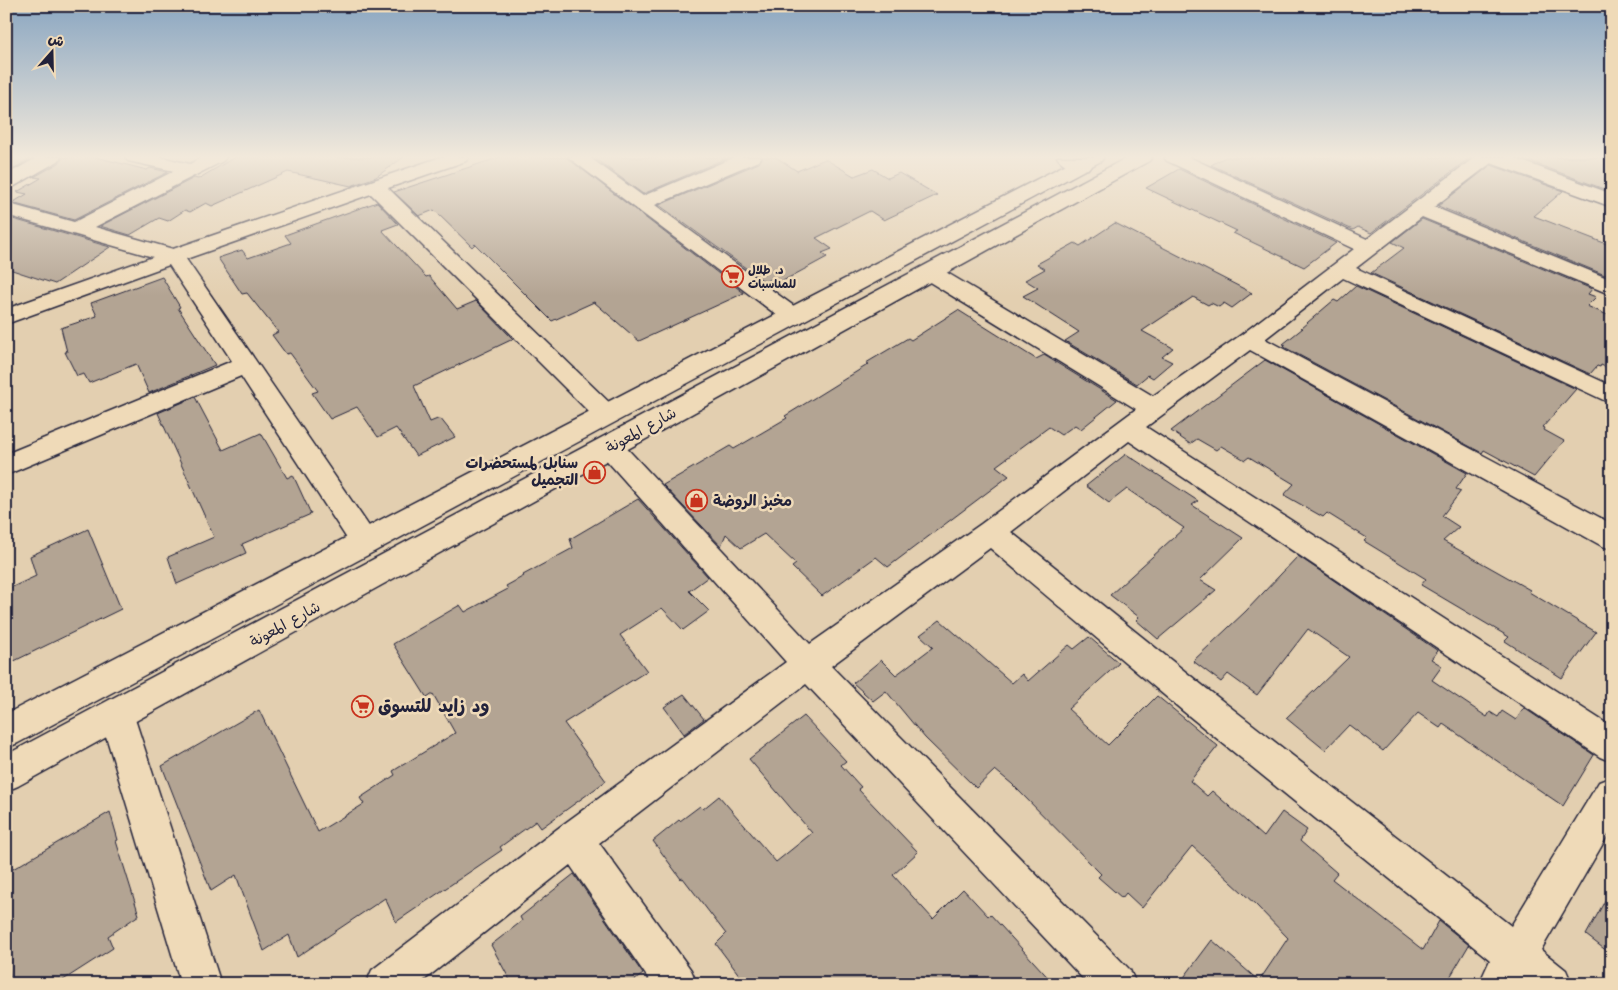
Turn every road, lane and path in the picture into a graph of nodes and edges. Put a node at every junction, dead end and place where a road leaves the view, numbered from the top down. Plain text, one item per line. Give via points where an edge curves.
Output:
1 (127, 203) edge
2 (329, 203) edge
3 (392, 203) edge
4 (1002, 203) edge
5 (1059, 203) edge
6 (1273, 203) edge
7 (1428, 203) edge
8 (641, 204) edge
9 (6, 209) edge
10 (1421, 209) junction
11 (78, 228) junction
12 (1369, 248) junction
13 (174, 256) junction
14 (1341, 269) junction
15 (931, 273) junction
16 (1612, 288) edge
17 (6, 317) edge
18 (794, 317) junction
19 (1249, 340) junction
20 (247, 364) junction
21 (1612, 396) edge
22 (1154, 408) junction
23 (607, 415) junction
24 (1128, 428) junction
25 (610, 447) junction
26 (6, 465) edge
27 (991, 532) junction
28 (1612, 538) edge
29 (365, 543) junction
30 (808, 664) junction
31 (116, 716) junction
32 (6, 732) edge
33 (1612, 746) edge
34 (6, 774) edge
35 (1612, 794) edge
36 (574, 839) junction
37 (1508, 969) edge
38 (200, 984) edge
39 (386, 984) edge
40 (677, 984) edge
41 (1116, 984) edge
42 (1552, 984) edge

1 - 11 main road
2 - 13 main road
3 - 23 main road
4 - 18 main road, شارع المعونة
5 - 15 main road, شارع المعونة
6 - 12 main road
7 - 10 main road
8 - 18 main road
9 - 11 main road
10 - 12 main road
10 - 16 main road
11 - 13 main road
12 - 14 main road
13 - 17 main road
13 - 20 main road
14 - 19 main road
14 - 21 main road
15 - 22 main road
15 - 25 main road, شارع المعونة
18 - 23 main road, شارع المعونة
19 - 22 main road
19 - 28 main road
20 - 26 main road
20 - 29 main road
22 - 24 main road
23 - 29 main road, شارع المعونة
24 - 27 main road
24 - 33 main road
25 - 30 main road
25 - 31 main road, شارع المعونة
27 - 30 main road
27 - 37 main road via 1195,700
29 - 32 main road, شارع المعونة
30 - 36 main road
30 - 41 main road
31 - 34 main road, شارع المعونة
31 - 38 main road
35 - 37 main road
36 - 39 main road
36 - 40 main road
37 - 42 main road

